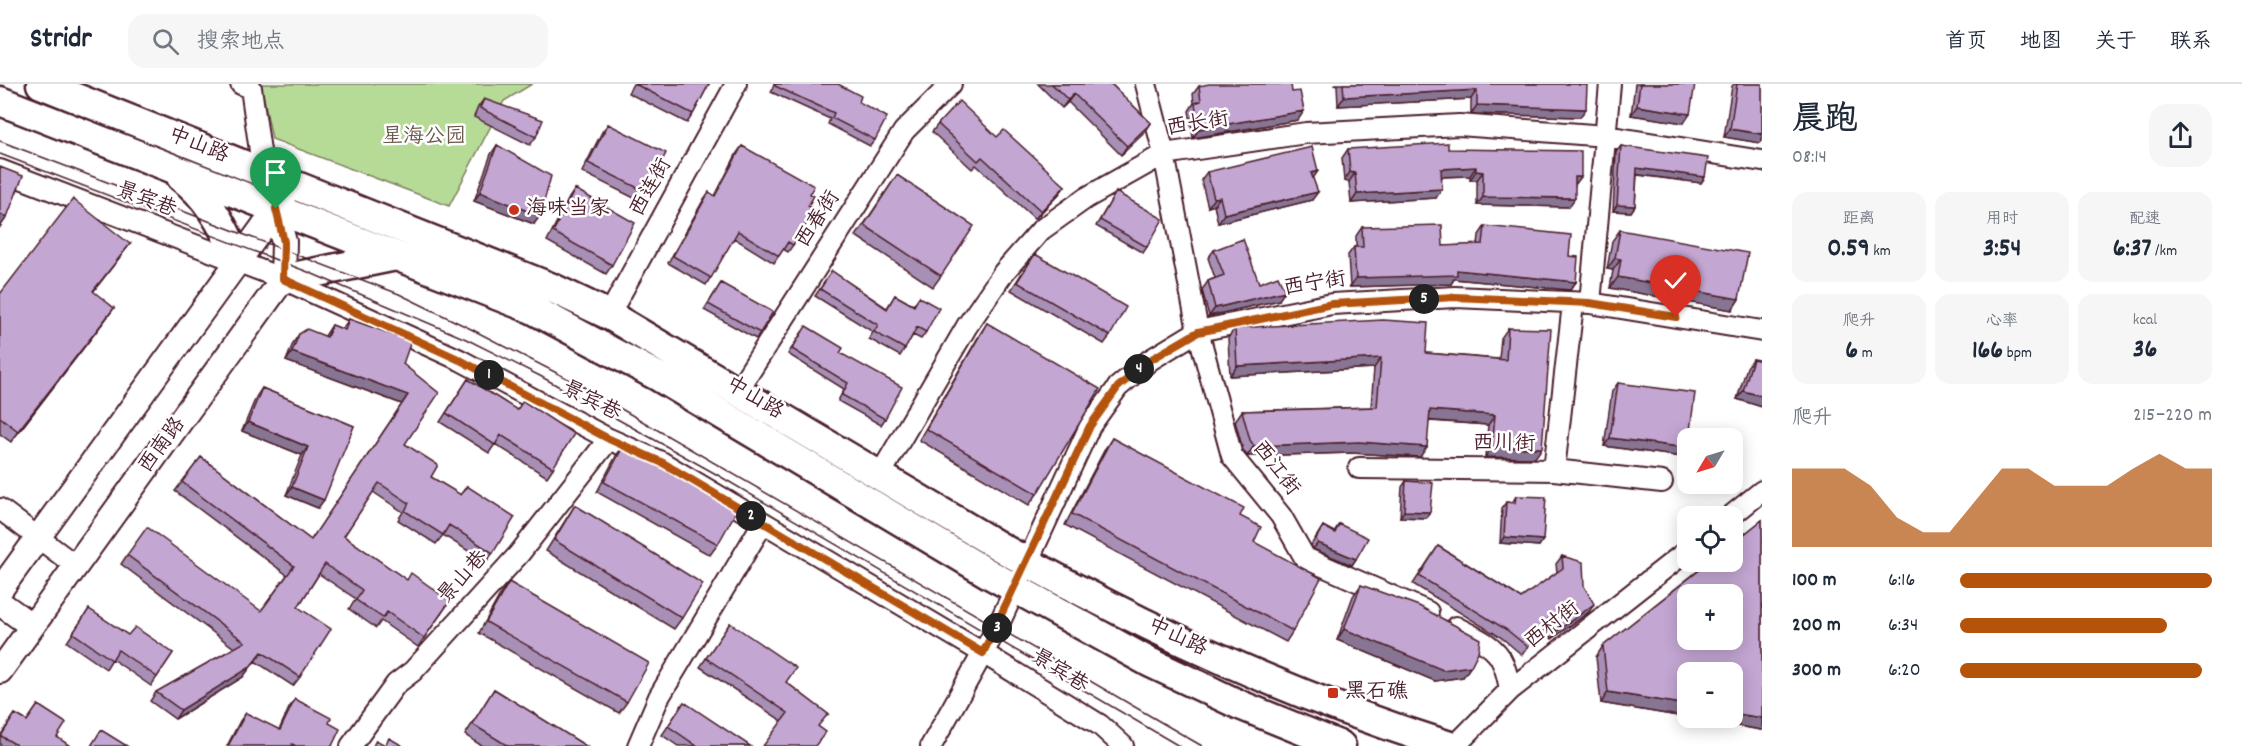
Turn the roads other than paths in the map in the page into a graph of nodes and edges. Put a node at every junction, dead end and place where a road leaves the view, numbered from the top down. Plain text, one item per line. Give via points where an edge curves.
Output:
1 (41, 84) edge
2 (241, 84) edge
3 (736, 84) edge
4 (951, 84) edge
5 (1146, 84) edge
6 (1610, 84) edge
7 (0, 101) edge
8 (1606, 136) junction
9 (1164, 154) junction
10 (1762, 161) edge
11 (168, 167) junction
12 (0, 170) edge
13 (263, 172) junction
14 (309, 190) junction
15 (276, 209) junction
16 (396, 256) junction
17 (238, 261) junction
18 (283, 279) junction
19 (1582, 304) junction
20 (609, 315) junction
21 (1762, 331) edge
22 (1198, 332) junction
23 (738, 390) junction
24 (609, 439) junction
25 (1359, 468) dead end
26 (1554, 470) junction
27 (880, 475) junction
28 (1662, 482) dead end
29 (1762, 491) edge
30 (1743, 506) edge
31 (0, 509) edge
32 (763, 523) junction
33 (38, 537) junction
34 (1677, 559) edge
35 (1028, 563) junction
36 (76, 566) junction
37 (1016, 588) junction
38 (0, 590) edge
39 (0, 603) edge
40 (32, 626) junction
41 (983, 653) junction
42 (0, 671) edge
43 (1510, 690) junction
44 (351, 746) edge
45 (638, 746) edge
46 (931, 746) edge
47 (1123, 746) edge
48 (1341, 746) edge
49 (1453, 746) edge

1 - 13 highway, 中山路
2 - 13 street via 251,88
3 - 20 street, 西连街
4 - 23 street, 西春街 via 904,131
5 - 9 street, 西江街
6 - 8 street, 西川街
7 - 11 highway, 中山路
8 - 9 street, 西长街 via 1460,125 1306,133
8 - 10 street, 西长街
8 - 19 street, 西川街
9 - 22 street, 西江街
9 - 27 street, 西长街 via 1086,198 1041,230 1004,272 967,326
11 - 15 highway, 中山路
11 - 17 highway via 186,180 217,216
12 - 17 street, 景宾巷
13 - 14 highway, 中山路
13 - 15 main road
14 - 15 main road via 290,196
14 - 20 highway, 中山路 via 550,287
15 - 16 highway, 中山路
15 - 17 main road
15 - 18 main road via 284,242
16 - 18 highway
16 - 37 highway, 中山路 via 532,309 594,340
17 - 18 street, 景宾巷
17 - 33 main road
18 - 24 street, 景宾巷 via 460,360
18 - 36 main road, 西南路
19 - 21 street, 西宁街
19 - 22 street, 西宁街 via 1455,297 1332,304
19 - 26 street, 西川街
20 - 23 highway, 中山路
22 - 35 street, 西宁街 via 1150,360 1118,387 1090,426
22 - 43 street, 西江街 via 1232,456 1281,516 1305,558 1415,605 1496,648
23 - 27 highway, 中山路
24 - 32 street, 景宾巷 via 663,463
24 - 44 street, 景山巷 via 519,554 413,671 396,684
25 - 26 street, 西川街
26 - 28 street
27 - 35 highway, 中山路
29 - 30 street
31 - 33 street
32 - 41 street, 景宾巷
32 - 45 street via 659,697
33 - 36 street
33 - 38 main road
34 - 43 street, 西村街
35 - 37 street, 西宁街
35 - 49 highway, 中山路 via 1256,674 1326,704
36 - 40 main road, 西南路
37 - 41 street, 西宁街
37 - 48 highway, 中山路 via 1149,662
39 - 40 main road
40 - 42 main road, 西南路
41 - 46 street, 西宁街
41 - 47 street, 景宾巷 via 1100,725
43 - 49 street, 西村街

